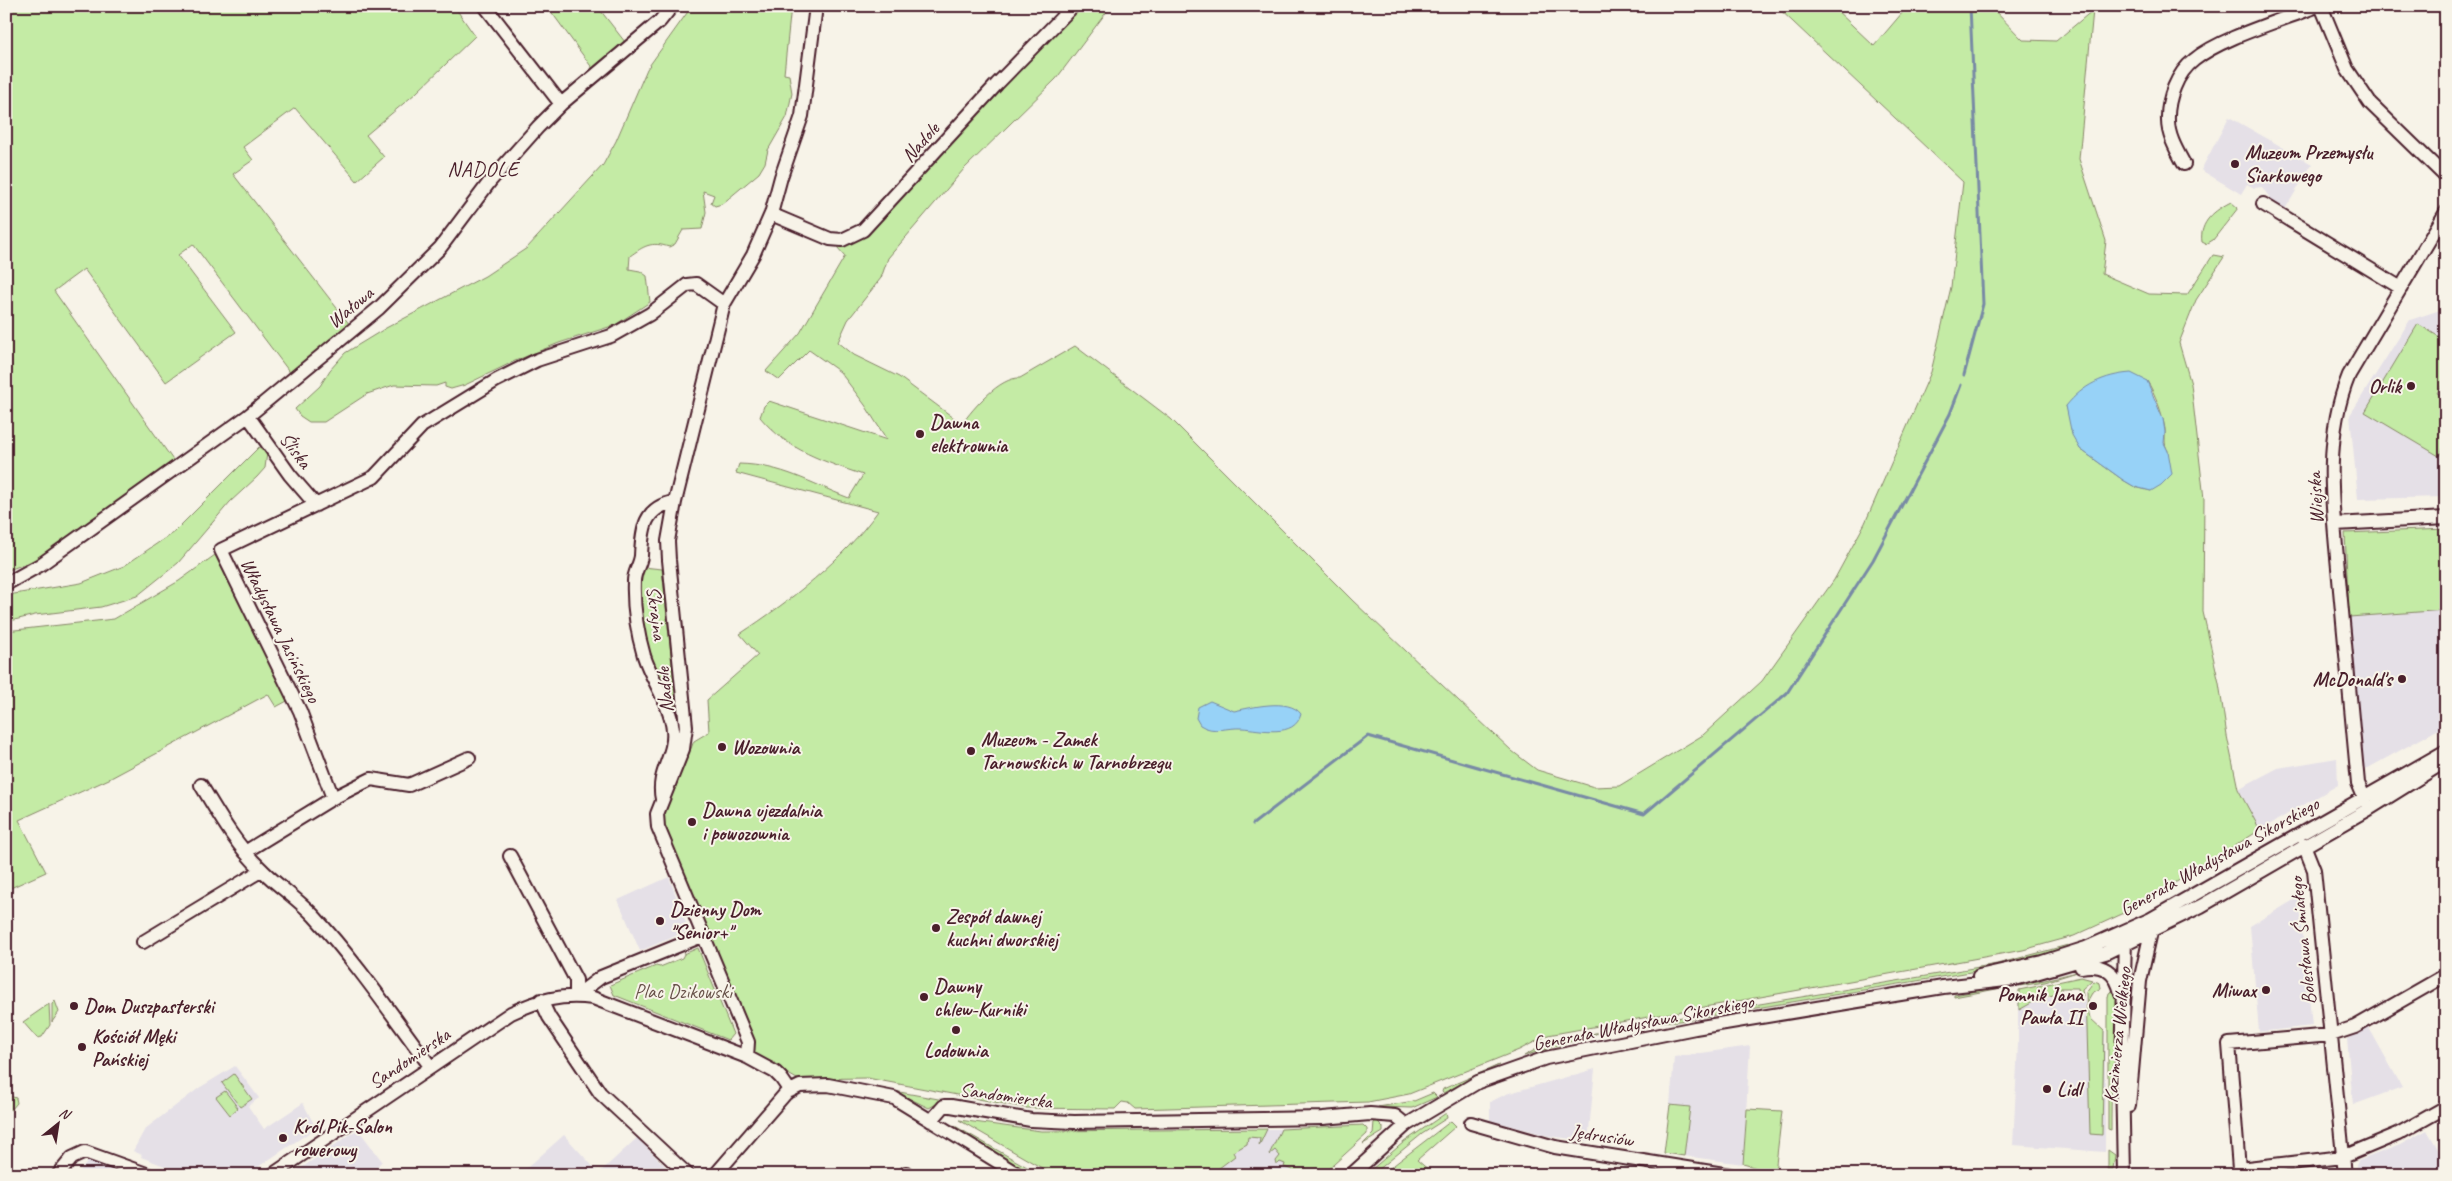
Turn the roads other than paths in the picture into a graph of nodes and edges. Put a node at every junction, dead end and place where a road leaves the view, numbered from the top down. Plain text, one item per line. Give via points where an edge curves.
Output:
1 (485, 6) edge
2 (672, 6) edge
3 (816, 6) edge
4 (1073, 6) edge
5 (2316, 6) edge
6 (2321, 6) edge
7 (561, 104) junction
8 (2184, 164) dead end
9 (2446, 177) edge
10 (2263, 204) dead end
11 (2446, 212) edge
12 (771, 214) junction
13 (2401, 288) junction
14 (724, 304) junction
15 (248, 416) junction
16 (675, 502) junction
17 (316, 505) junction
18 (2446, 518) edge
19 (2335, 524) junction
20 (6, 584) edge
21 (2446, 750) edge
22 (469, 758) dead end
23 (2446, 761) edge
24 (201, 785) dead end
25 (333, 798) junction
26 (662, 799) junction
27 (2367, 803) junction
28 (2304, 845) junction
29 (246, 852) junction
30 (510, 856) dead end
31 (262, 870) junction
32 (2150, 932) junction
33 (702, 936) junction
34 (2128, 938) junction
35 (143, 942) dead end
36 (2044, 972) junction
37 (2446, 975) edge
38 (2140, 981) junction
39 (1943, 987) junction
40 (576, 996) junction
41 (541, 1000) junction
42 (2123, 1004) junction
43 (2331, 1035) junction
44 (746, 1057) junction
45 (430, 1066) junction
46 (790, 1091) junction
47 (2446, 1106) edge
48 (931, 1121) junction
49 (1471, 1123) dead end
50 (1406, 1125) junction
51 (2124, 1143) junction
52 (2344, 1157) junction
53 (2240, 1172) edge
54 (58, 1175) edge
55 (149, 1175) edge
56 (272, 1175) edge
57 (688, 1175) edge
58 (715, 1175) edge
59 (1019, 1175) edge
60 (1351, 1175) edge
61 (1730, 1175) edge
62 (2124, 1175) edge
63 (2345, 1175) edge

1 - 7 street
2 - 7 street, Wałowa via 660,21
3 - 12 street, Nadole via 802,116 780,177
4 - 12 street, Nadole via 863,230 842,240 830,239
5 - 8 street via 2218,46 2194,60 2179,76 2168,121 2173,143
6 - 9 street via 2347,69 2370,103
7 - 15 street, Wałowa via 514,154 427,262 379,308
10 - 13 street
11 - 13 street, Wiejska
12 - 14 street, Nadole via 753,256
13 - 19 street, Wiejska via 2360,354 2340,396 2332,459
14 - 16 street, Nadole
14 - 17 street via 696,284 687,285 650,314 611,336 537,360 456,404 416,430 374,476
15 - 17 street, Śliska
15 - 20 street, Wałowa via 40,565
16 - 26 street, Nadole via 668,541 686,728 683,749
16 - 26 street, Skrajna via 662,504 649,516 642,532 640,564 634,578 639,637 645,658 669,709 673,731 672,749 659,788
17 - 25 street, Władysława Jasińskiego via 221,550 300,711
18 - 19 street
19 - 27 street, Wiejska via 2358,783
21 - 27 street, Generała Władysława Sikorskiego
22 - 25 street via 409,785 370,779
23 - 27 street, Generała Władysława Sikorskiego
24 - 29 street
25 - 29 street
26 - 33 street, Nadole via 657,814 658,827
27 - 28 street, Generała Władysława Sikorskiego
27 - 34 street, Generała Władysława Sikorskiego via 2196,895
28 - 32 street, Generała Władysława Sikorskiego
28 - 43 street, Bolesława Śmiałego via 2314,870
29 - 31 street
30 - 40 street via 576,980
31 - 35 street
31 - 45 street via 312,914 360,968
32 - 34 street, Generała Władysława Sikorskiego
32 - 38 street, Kazimierza Wielkiego
33 - 40 street via 601,977
33 - 44 street, Nadole via 748,1042
34 - 36 street, Generała Władysława Sikorskiego via 2105,954
34 - 38 street via 2136,947
34 - 39 street, Generała Władysława Sikorskiego
34 - 42 street, Kazimierza Wielkiego
36 - 39 street, Generała Władysława Sikorskiego via 2015,979
36 - 42 street, Kazimierza Wielkiego via 2096,964 2108,969 2117,979
37 - 43 street via 2355,1027
38 - 51 street, Kazimierza Wielkiego
39 - 50 street, Generała Władysława Sikorskiego via 1695,1028 1546,1058 1478,1082
40 - 41 street, Sandomierska
40 - 44 street, Sandomierska via 593,998
41 - 45 street, Sandomierska via 511,1013
41 - 57 street via 600,1093
42 - 51 street, Kazimierza Wielkiego
43 - 52 street, Bolesława Śmiałego
43 - 53 street via 2229,1044
44 - 46 street, Sandomierska via 782,1078
45 - 56 street, Sandomierska
46 - 48 street via 828,1085 894,1098
46 - 58 street via 774,1105
47 - 52 street via 2398,1134
48 - 50 street, Sandomierska via 944,1106 951,1106 1031,1120 1074,1122 1390,1115 1400,1118
48 - 59 street
49 - 61 street, Jędrusiów via 1555,1147
50 - 60 street, Generała Władysława Sikorskiego
51 - 62 street, Kazimierza Wielkiego
52 - 53 street
52 - 63 street, Bolesława Śmiałego
54 - 55 street via 72,1158 85,1152

